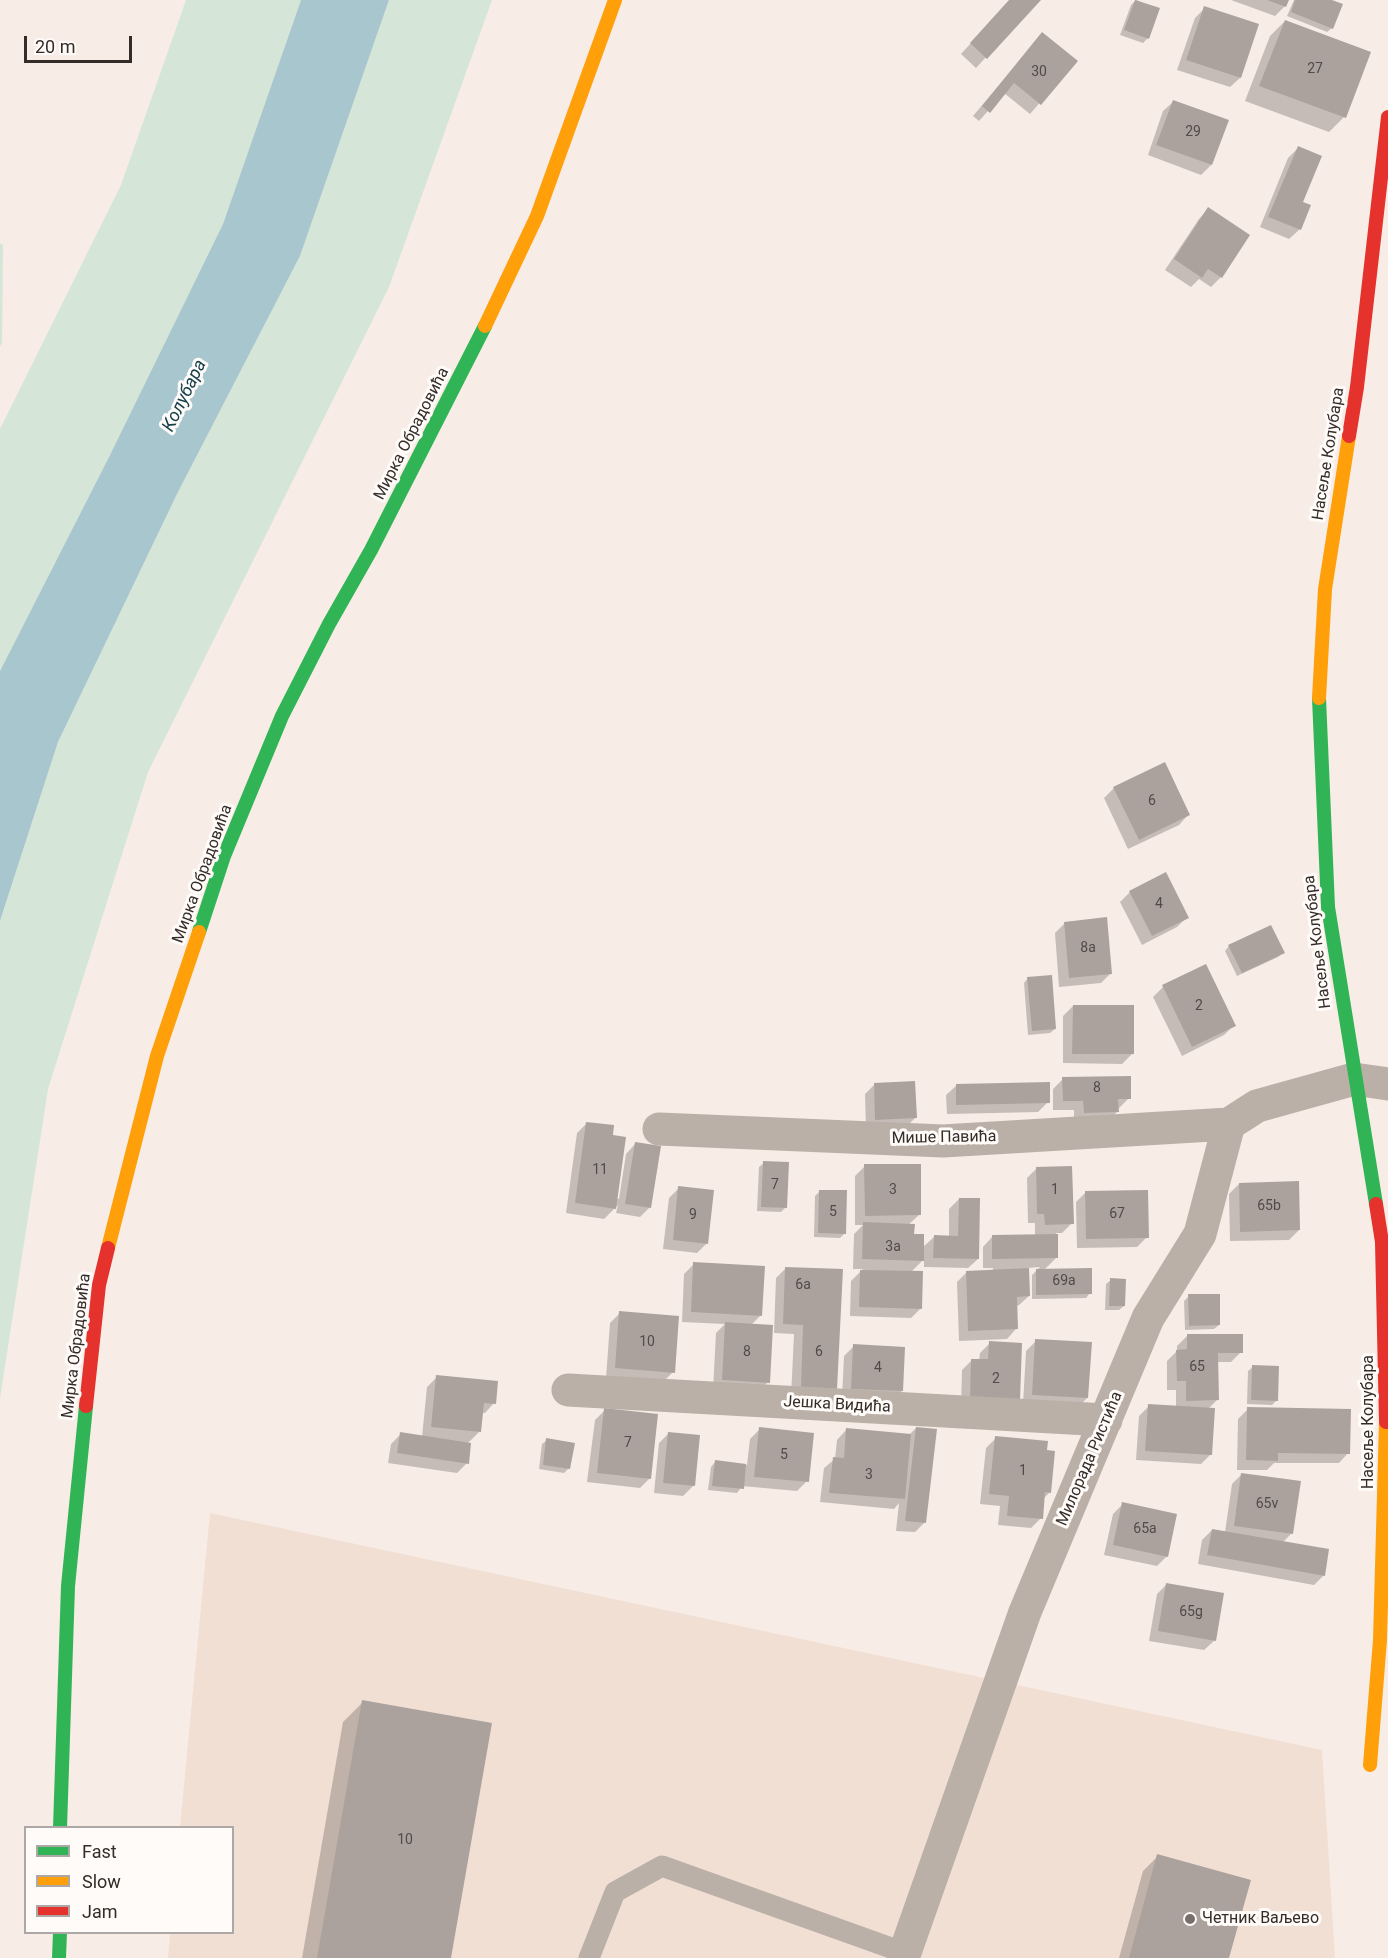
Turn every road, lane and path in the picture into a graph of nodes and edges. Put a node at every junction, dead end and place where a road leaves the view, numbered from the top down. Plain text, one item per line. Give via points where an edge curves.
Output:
1 (615, 0) edge
2 (1388, 117) edge
3 (1354, 1079) junction
4 (1388, 1084) edge
5 (1229, 1124) junction
6 (659, 1129) dead end
7 (568, 1390) dead end
8 (1106, 1420) junction
9 (1370, 1764) dead end
10 (60, 1826) edge
11 (60, 1934) edge
12 (896, 1957) edge
13 (59, 1958) edge
14 (589, 1958) edge

1 - 10 street, Мирка Обрадовића via 537,216 460,378 282,716 225,856 157,1056 99,1285 68,1586
2 - 3 street, Насеље Колубара via 1357,387 1325,589 1318,711 1328,907
3 - 4 street
3 - 5 street via 1257,1106
3 - 9 street, Насеље Колубара via 1382,1242 1388,1401 1380,1640
5 - 6 street, Мише Павића via 943,1141
5 - 8 street, Милорада Ристића via 1200,1234 1148,1318
7 - 8 street, Јешка Видића
8 - 12 street, Милорада Ристића via 1025,1612
11 - 13 street
12 - 14 lane via 662,1866 615,1892

